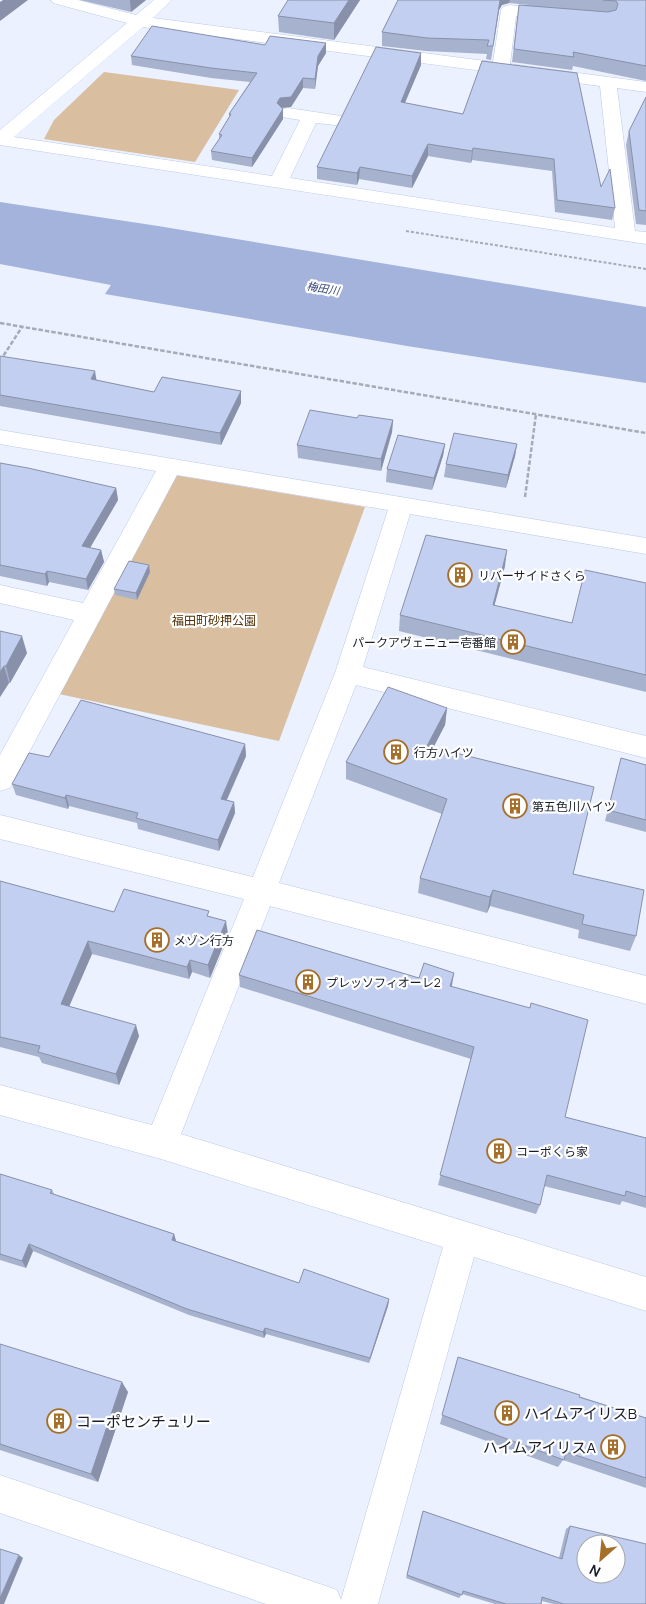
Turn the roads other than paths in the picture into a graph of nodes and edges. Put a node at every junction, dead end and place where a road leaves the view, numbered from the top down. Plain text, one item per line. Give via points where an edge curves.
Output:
1 (59, 0) edge
2 (164, 0) edge
3 (567, 16) edge
4 (138, 21) junction
5 (501, 68) junction
6 (608, 82) junction
7 (646, 87) edge
8 (288, 114) dead end
9 (310, 117) junction
10 (335, 120) dead end
11 (0, 139) edge
12 (278, 183) junction
13 (626, 235) junction
14 (646, 238) edge
15 (0, 437) edge
16 (170, 465) junction
17 (401, 505) junction
18 (646, 546) edge
19 (0, 594) edge
20 (90, 614) junction
21 (348, 673) junction
22 (646, 747) edge
23 (0, 780) edge
24 (0, 827) edge
25 (261, 891) junction
26 (646, 990) edge
27 (0, 1100) edge
28 (161, 1143) junction
29 (462, 1238) junction
30 (646, 1294) edge
31 (0, 1494) edge
32 (322, 1604) edge
33 (359, 1604) edge

1 - 4 street
2 - 4 street
3 - 5 street via 508,10
4 - 5 street
4 - 11 street
5 - 6 street
6 - 7 street
6 - 13 street
8 - 9 street
9 - 10 street
9 - 12 street
11 - 12 street
12 - 13 street
13 - 14 street
15 - 16 street
16 - 17 street
16 - 20 street
17 - 18 street
17 - 21 street
19 - 20 street
20 - 23 street
21 - 22 street
21 - 25 street
24 - 25 street
25 - 26 street
25 - 28 street
27 - 28 street
28 - 29 street
29 - 30 street
29 - 33 street
31 - 32 street

